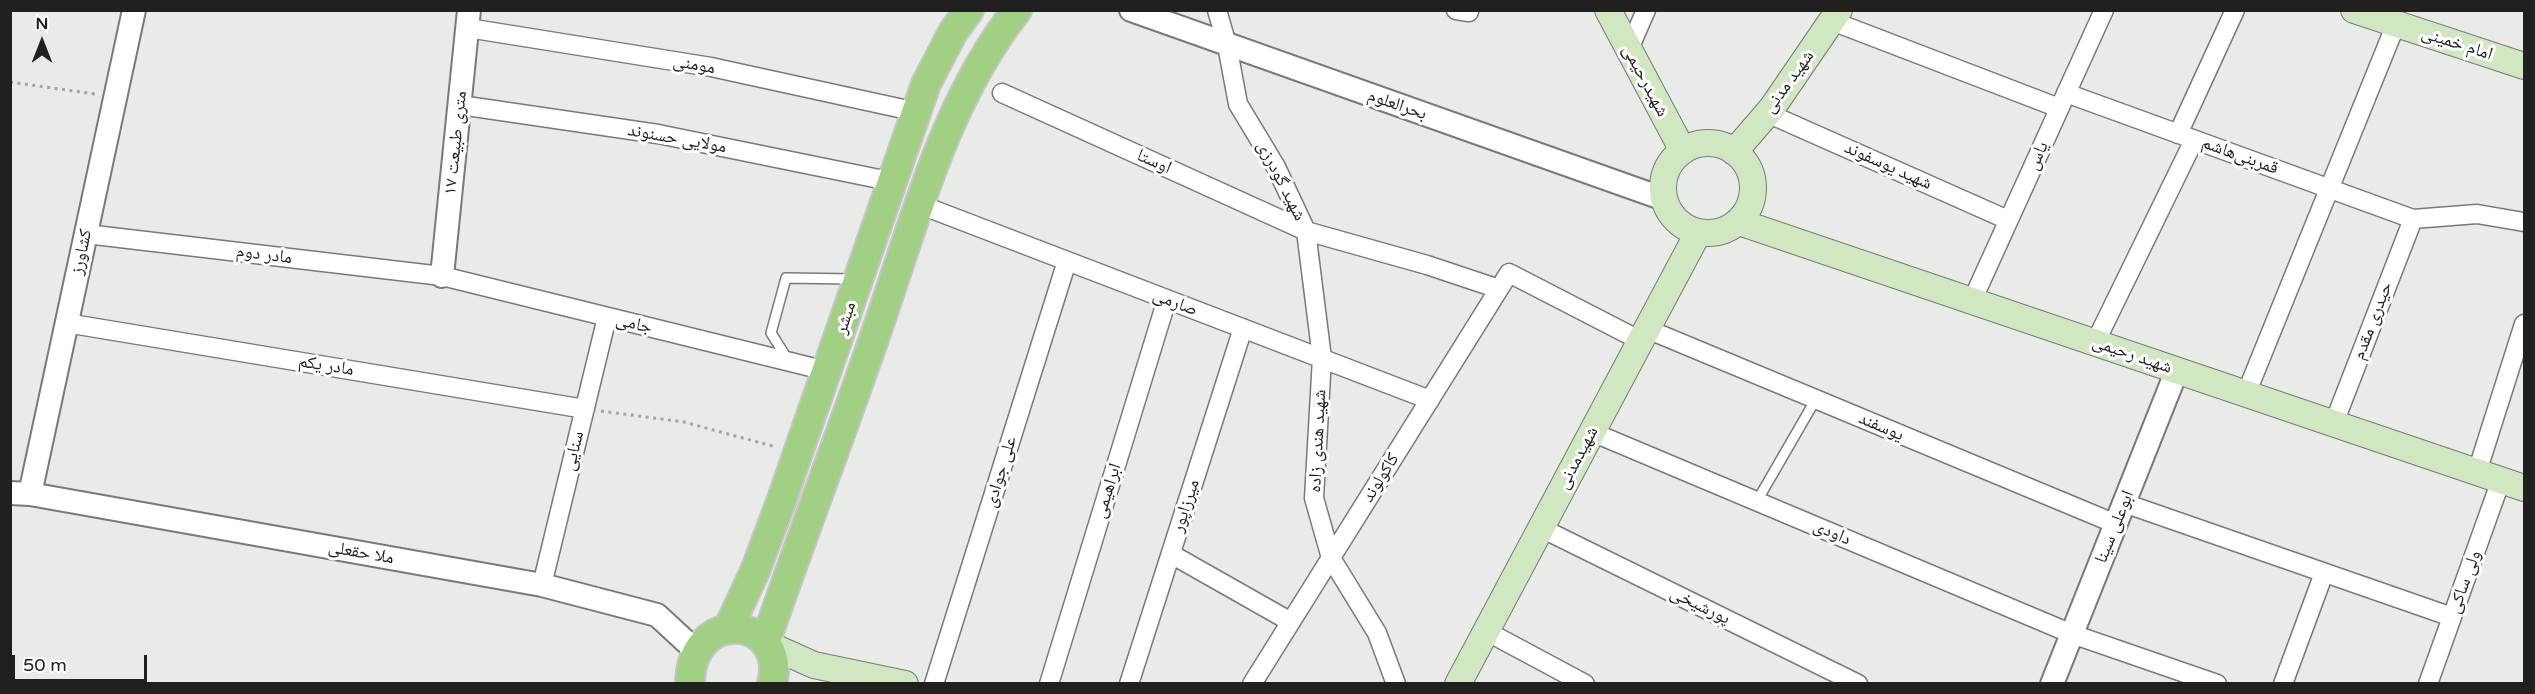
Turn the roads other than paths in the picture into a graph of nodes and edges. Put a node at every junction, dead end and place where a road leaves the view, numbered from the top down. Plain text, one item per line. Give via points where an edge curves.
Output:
1 (134, 10) edge
2 (969, 10) edge
3 (1017, 10) edge
4 (1131, 10) edge
5 (1217, 10) edge
6 (1608, 10) edge
7 (1646, 10) edge
8 (2104, 10) edge
9 (2235, 10) edge
10 (2354, 10) edge
11 (1836, 16) edge
12 (468, 19) edge
13 (2396, 24) junction
14 (1227, 45) junction
15 (1629, 49) junction
16 (2524, 66) edge
17 (1002, 93) dead end
18 (2063, 101) junction
19 (460, 105) junction
20 (917, 112) junction
21 (1767, 113) junction
22 (2186, 137) junction
23 (1683, 151) junction
24 (1734, 152) junction
25 (894, 182) junction
26 (2329, 189) junction
27 (1664, 199) junction
28 (921, 205) junction
29 (2413, 219) junction
30 (2008, 220) junction
31 (1739, 222) junction
32 (2524, 222) edge
33 (1306, 231) junction
34 (1698, 233) junction
35 (86, 234) junction
36 (1067, 261) junction
37 (1509, 273) joint
38 (442, 276) junction
39 (859, 279) junction
40 (1498, 290) junction
41 (1167, 299) junction
42 (1972, 301) junction
43 (607, 317) junction
44 (66, 323) junction
45 (2524, 324) edge
46 (1243, 328) junction
47 (1644, 335) junction
48 (2095, 342) junction
49 (1322, 358) junction
50 (789, 362) junction
51 (2177, 370) junction
52 (827, 371) junction
53 (2246, 394) junction
54 (1816, 399) junction
55 (1430, 400) junction
56 (585, 409) junction
57 (2334, 423) junction
58 (1592, 432) junction
59 (2477, 472) junction
60 (2513, 484) edge
61 (20, 493) edge
62 (1757, 501) junction
63 (2124, 503) junction
64 (2116, 524) junction
65 (1541, 528) junction
66 (1171, 554) junction
67 (1330, 558) junction
68 (2324, 573) junction
69 (542, 585) junction
70 (2452, 617) junction
71 (1291, 622) junction
72 (728, 629) junction
73 (1486, 631) junction
74 (2072, 634) junction
75 (765, 643) junction
76 (696, 651) junction
77 (690, 684) edge
78 (772, 684) edge
79 (905, 684) edge
80 (934, 684) edge
81 (1049, 684) edge
82 (1129, 684) edge
83 (1252, 684) edge
84 (1396, 684) edge
85 (1458, 684) edge
86 (1585, 684) edge
87 (1858, 684) edge
88 (2052, 684) edge
89 (2217, 684) edge
90 (2283, 684) edge
91 (2428, 684) edge

1 - 35 street, کشاورز
2 - 20 main road, مبشر via 926,84
3 - 28 main road via 974,72
4 - 14 street, بحرالعلوم
5 - 14 street, شهید گودرزی
6 - 15 main road, شهیدرحیمی
7 - 15 street
8 - 18 street, یاس
9 - 22 street
10 - 13 main road, امام خمینی
11 - 18 street, قمربنی‌هاشم
11 - 21 main road, شهید مدنی
12 - 19 street, ۱۷ متری طبیعت
12 - 20 street, مومنی
13 - 16 main road, امام خمینی
13 - 26 street
14 - 27 street, بحرالعلوم
14 - 33 street, شهید گودرزی via 1239,104
15 - 23 main road, شهیدرحیمی
17 - 33 street, اوستا
18 - 22 street, قمربنی‌هاشم
18 - 30 street, یاس
19 - 25 street, مولایی حسنوند via 658,135
19 - 38 street, ۱۷ متری طبیعت
20 - 25 main road, مبشر
21 - 24 main road, شهید مدنی
21 - 30 street, شهید یوسفوند
22 - 26 street, قمربنی‌هاشم
22 - 48 street
23 - 24 main road via 1709,143
23 - 27 main road via 1666,172
24 - 31 main road via 1751,172 1753,186 1747,212
25 - 39 main road, مبشر
26 - 29 street, قمربنی‌هاشم
26 - 53 street
27 - 34 main road via 1676,220
28 - 36 street, صارمی
28 - 75 main road
29 - 32 street via 2476,214
29 - 57 street, حیدری مقدم
30 - 42 street, یاس
31 - 34 main road via 1727,230
31 - 42 main road, شهید رحیمی
33 - 40 street, اوستا
33 - 49 street, شهید گودرزی
34 - 47 main road, شهیدمدنی
35 - 38 street, مادر دوم
35 - 44 street, کشاورز
36 - 41 street, صارمی
36 - 80 street, علی جوادی
37 - 40 street, کاکولوند
37 - 47 street, یوسفند
38 - 43 street, جامی
39 - 50 lane via 786,278 771,333
39 - 52 main road, مبشر
40 - 55 street, کاکولوند
41 - 46 street, صارمی
41 - 81 street, ابراهیمی
42 - 48 main road, شهید رحیمی
43 - 50 street, جامی
43 - 56 street, سنایی
44 - 56 street, مادر یکم
44 - 61 street, کشاورز
45 - 59 street
46 - 49 street, صارمی
46 - 66 street, میرزاپور
47 - 54 street, یوسفند
47 - 58 main road, شهیدمدنی
48 - 51 main road, شهید رحیمی
49 - 55 street, صارمی
49 - 67 street, شهید هندی زاده via 1314,498
50 - 52 street, جامی
51 - 53 main road, شهید رحیمی
51 - 63 street, ابوعلی سینا
52 - 72 main road, مبشر via 755,571
53 - 57 main road, شهید رحیمی
54 - 62 lane
54 - 64 street, یوسفند
55 - 67 street, کاکولوند
56 - 69 street, سنایی
57 - 59 main road, شهید رحیمی
58 - 62 street, داودی
58 - 65 main road, شهیدمدنی
59 - 60 main road, شهید رحیمی
60 - 70 street, ولی ساکی
61 - 69 street, ملا حقعلی
62 - 74 street, داودی
63 - 64 street, ابوعلی سینا
63 - 68 street
64 - 74 street, ابوعلی سینا
65 - 73 main road, شهیدمدنی
65 - 87 street, پورشیخی
66 - 71 street
66 - 82 street, میرزاپور
67 - 71 street, کاکولوند
67 - 84 street, شهید هندی زاده via 1377,633
68 - 70 street
68 - 90 street
69 - 76 street, ملا حقعلی via 657,615
70 - 91 street, ولی ساکی
71 - 83 street, کاکولوند
72 - 75 main road via 748,629
72 - 76 main road via 711,635
73 - 85 main road, شهیدمدنی
73 - 86 street
74 - 88 street, ابوعلی سینا
74 - 89 street, داودی
75 - 78 main road via 775,672
75 - 79 main road via 814,665
76 - 77 main road

